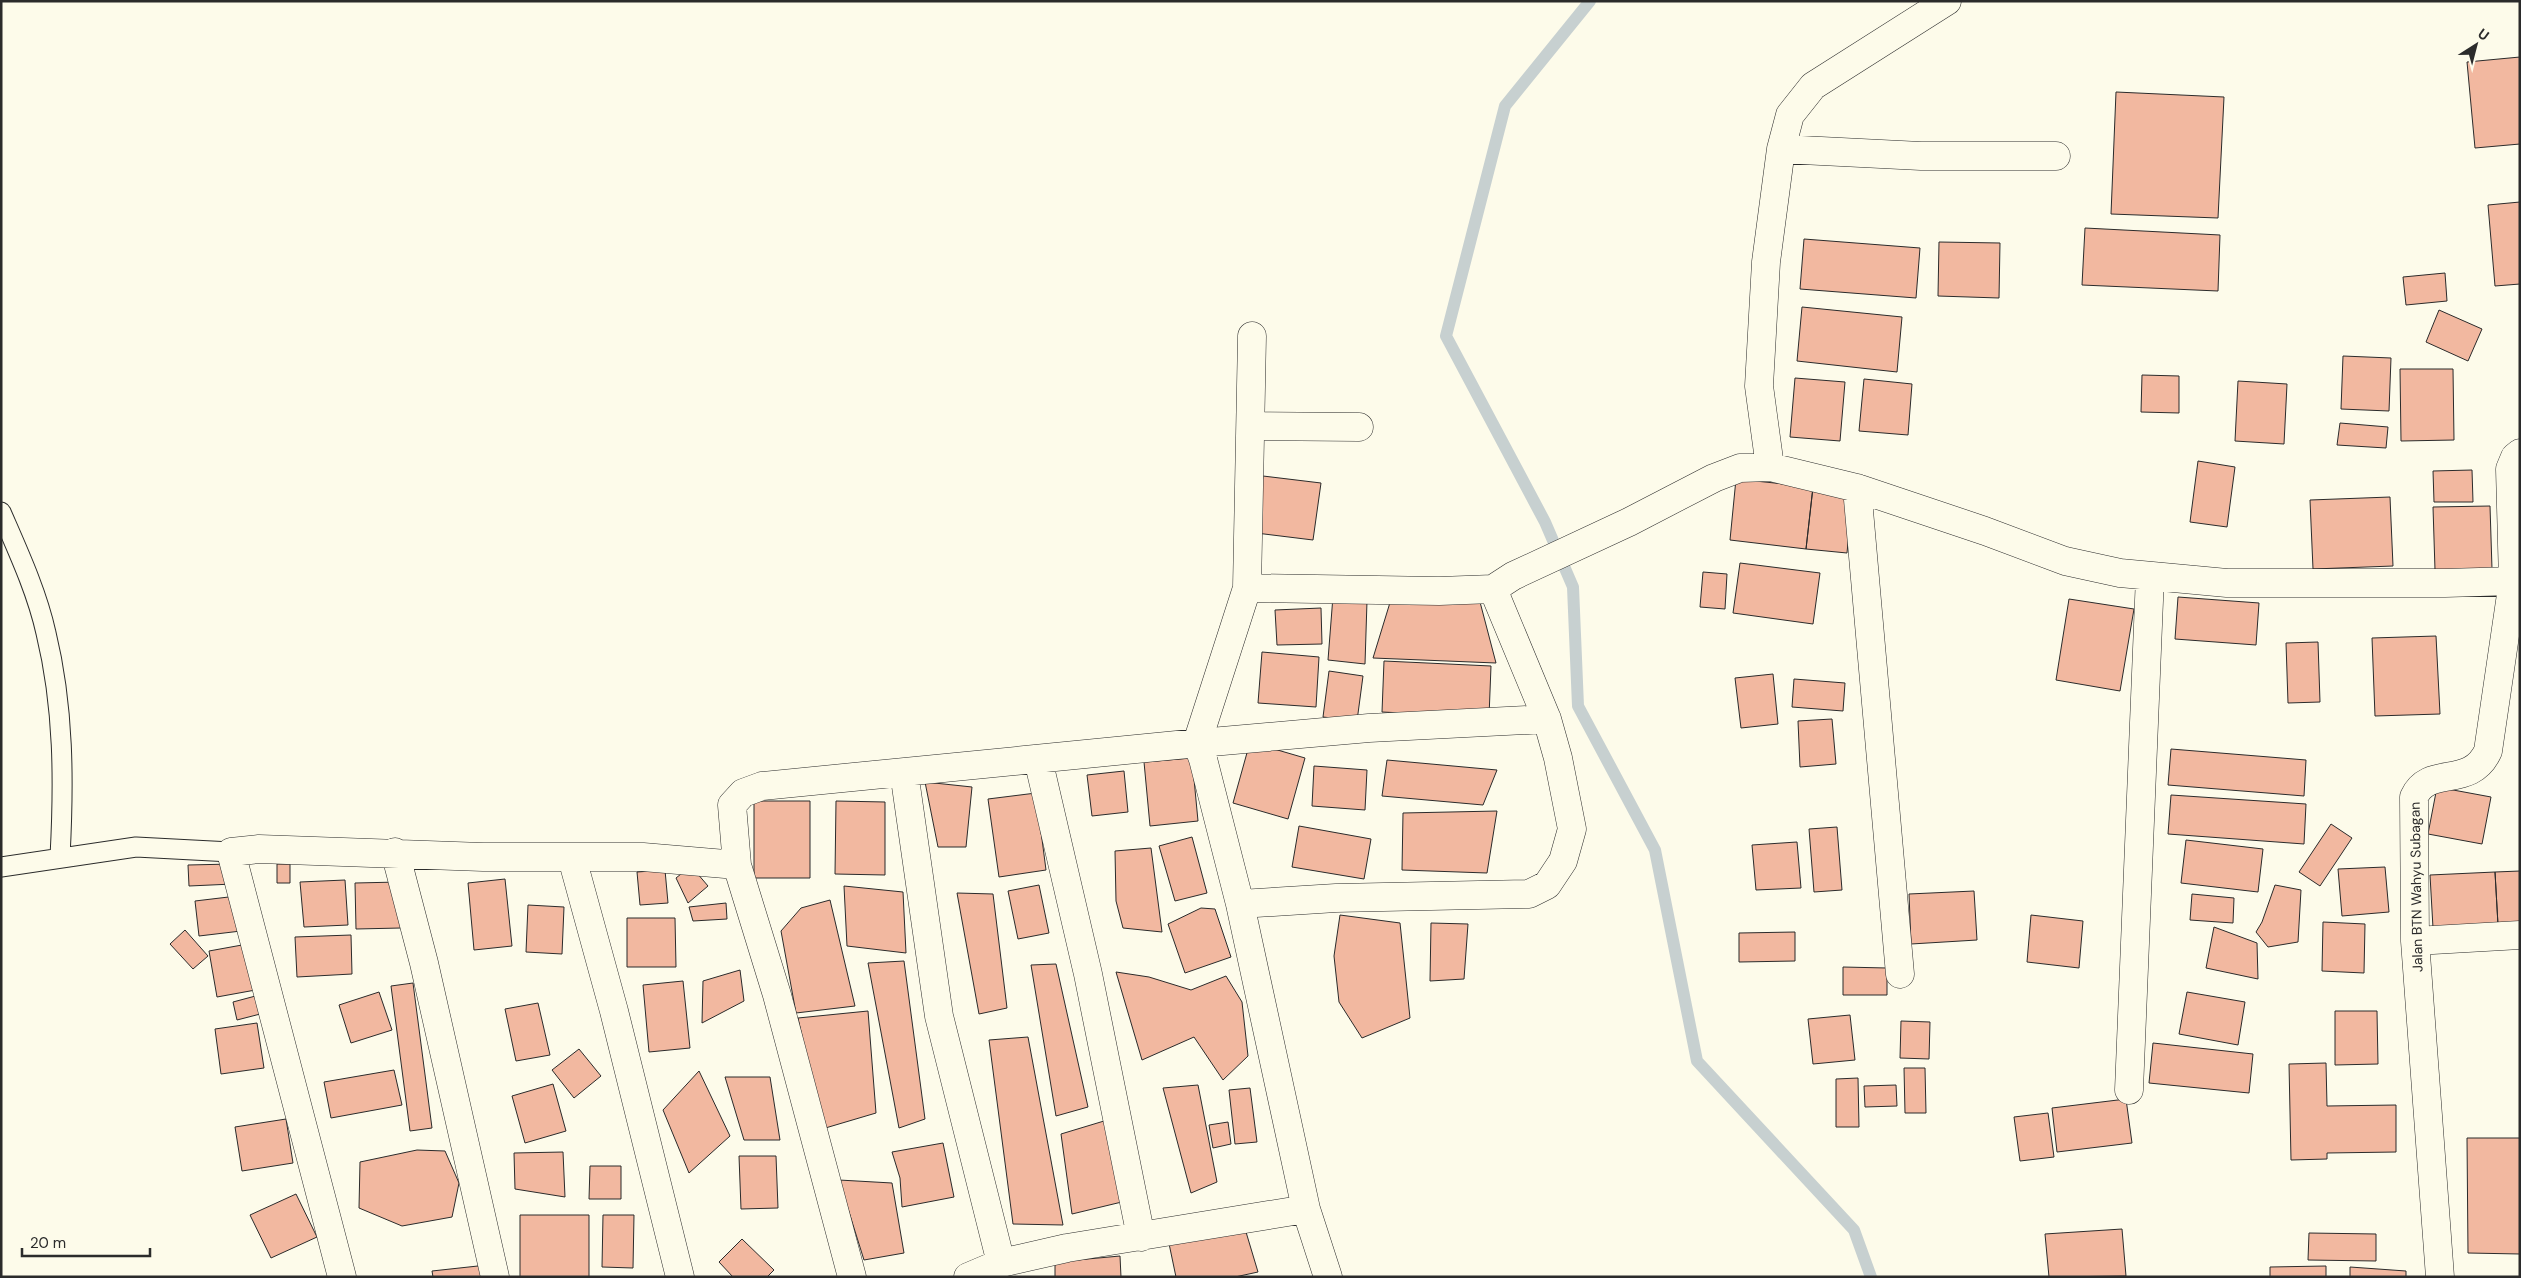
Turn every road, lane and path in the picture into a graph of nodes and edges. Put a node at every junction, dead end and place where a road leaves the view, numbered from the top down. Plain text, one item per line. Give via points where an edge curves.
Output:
1 (1947, 1) edge
2 (1781, 149) junction
3 (2056, 156) dead end
4 (1252, 336) dead end
5 (1252, 426) junction
6 (1359, 427) dead end
7 (2517, 455) edge
8 (1770, 467) junction
9 (1858, 488) junction
10 (1, 512) edge
11 (2150, 576) junction
12 (2513, 581) junction
13 (1503, 582) junction
14 (1247, 588) junction
15 (1546, 718) junction
16 (1197, 743) junction
17 (1038, 759) junction
18 (904, 772) junction
19 (231, 852) junction
20 (395, 852) junction
21 (60, 857) junction
22 (572, 858) junction
23 (737, 865) junction
24 (1, 867) edge
25 (1240, 904) junction
26 (2520, 935) edge
27 (2415, 941) junction
28 (1900, 974) dead end
29 (2129, 1090) dead end
30 (1306, 1209) junction
31 (1141, 1237) junction
32 (1001, 1263) junction
33 (342, 1277) edge
34 (494, 1277) edge
35 (680, 1277) edge
36 (852, 1277) edge
37 (968, 1277) edge
38 (1328, 1277) edge
39 (2440, 1277) edge

1 - 2 street via 1813,86 1790,115
2 - 3 street via 1921,156
2 - 8 street via 1766,262 1759,386
4 - 5 street
5 - 6 street
5 - 14 street
7 - 12 street, Jalan BTN Wahyu Subagan via 2510,469 2509,491
8 - 9 street
8 - 13 street via 1740,468 1714,478
9 - 11 street via 1985,530 2064,561
9 - 28 street
10 - 21 lane via 46,632 60,710 63,787
11 - 12 street via 2227,582
11 - 29 street
12 - 27 street, Jalan BTN Wahyu Subagan via 2488,751 2482,764 2471,771 2432,779 2423,784 2414,797
13 - 14 street via 1439,592
13 - 15 street
14 - 16 street
15 - 16 street via 1369,728
15 - 25 street via 1572,828 1563,861 1547,885 1528,894 1336,898
16 - 17 street
16 - 25 street
17 - 18 street
17 - 31 street via 1088,974
18 - 23 street via 762,786 743,793 732,805
18 - 32 street via 939,1016
19 - 20 street via 259,849
19 - 21 lane via 136,847
19 - 33 street
20 - 22 street
20 - 34 street via 424,964
21 - 24 lane
22 - 23 street via 643,857
22 - 35 street
23 - 36 street via 777,995
25 - 30 street
26 - 27 street
27 - 39 street, Jalan BTN Wahyu Subagan
30 - 31 street
30 - 38 street
31 - 32 street via 1067,1248
32 - 37 street

